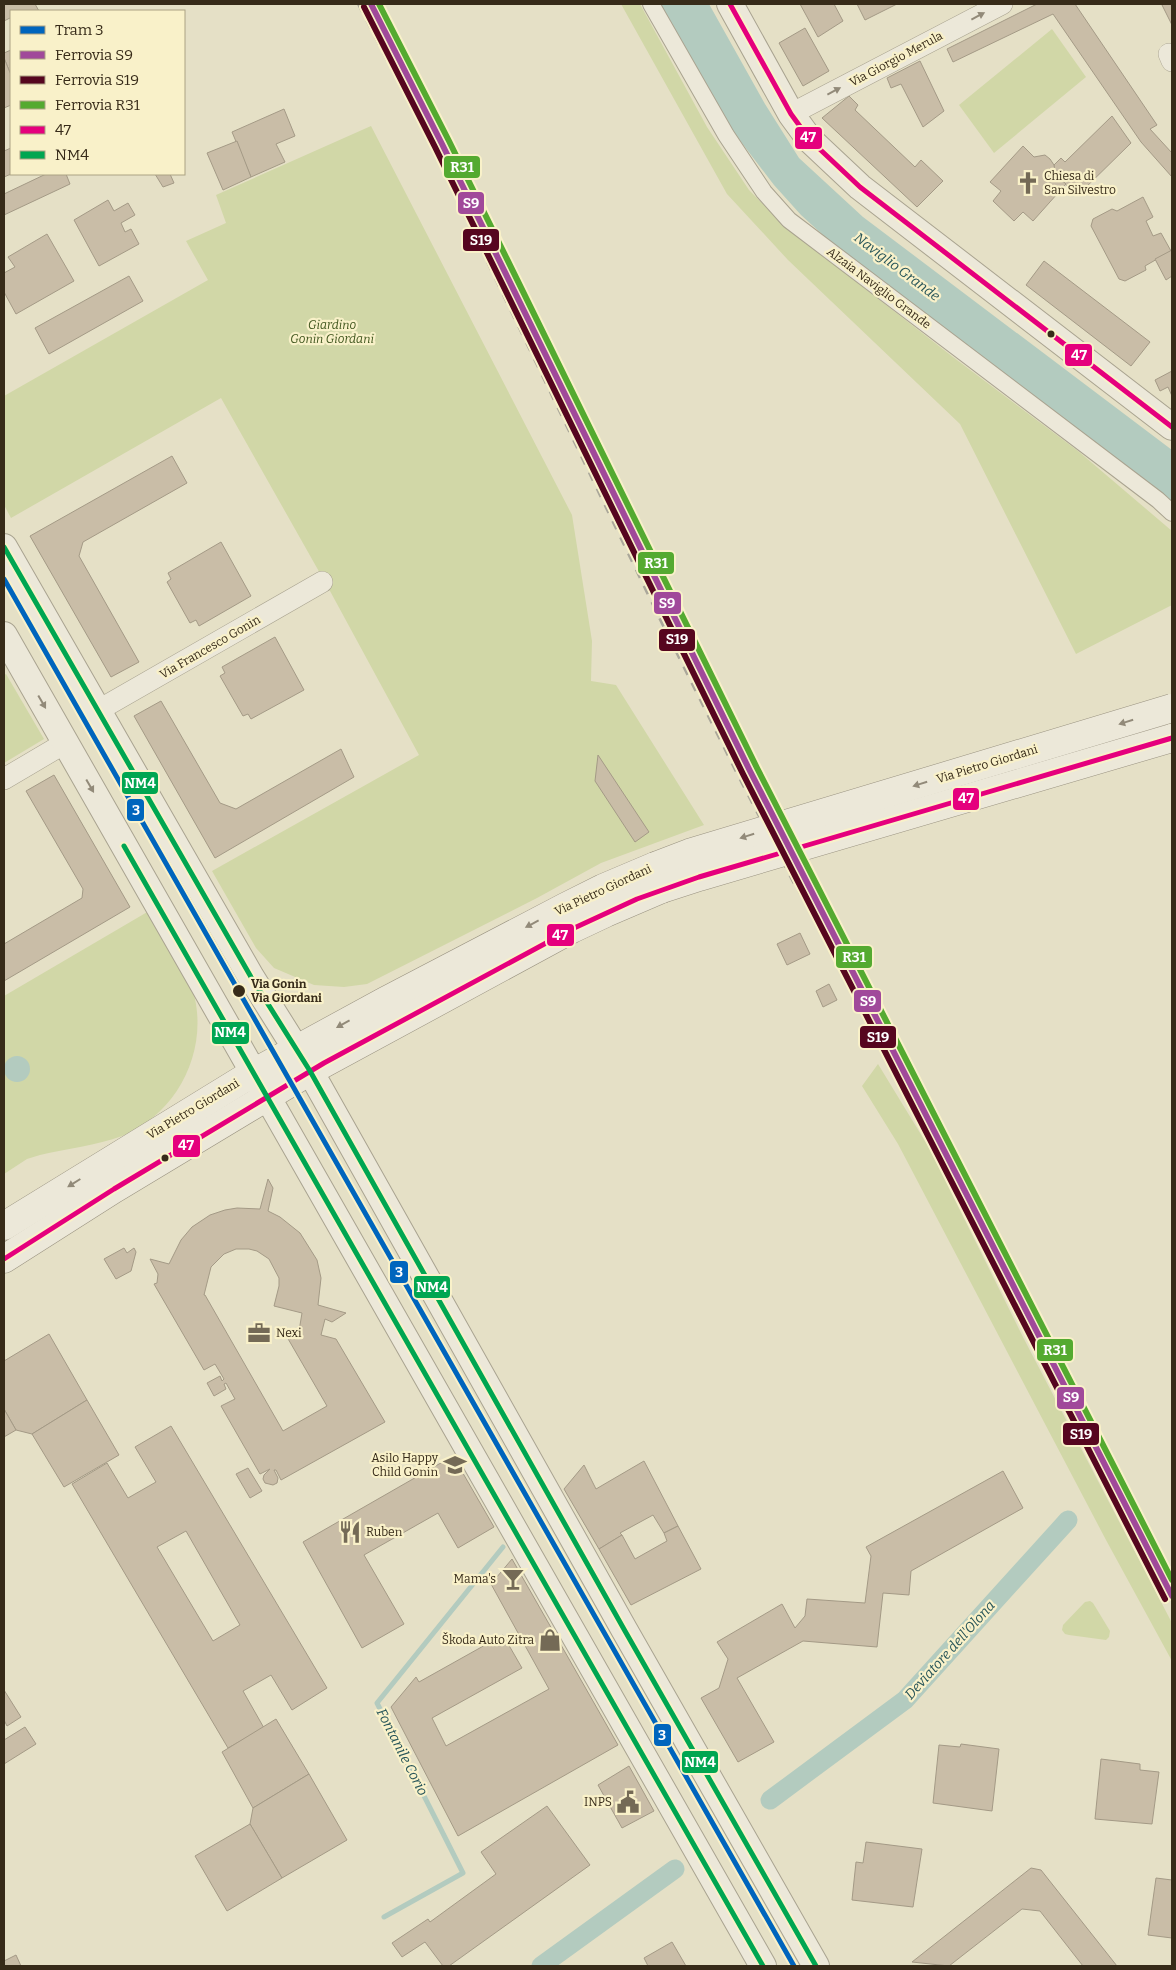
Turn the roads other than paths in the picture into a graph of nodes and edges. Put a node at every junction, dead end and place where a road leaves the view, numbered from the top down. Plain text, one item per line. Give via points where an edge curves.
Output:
1 (651, 4) edge
2 (730, 4) edge
3 (1002, 4) edge
4 (791, 114) junction
5 (1172, 427) edge
6 (1172, 513) edge
7 (4, 548) edge
8 (322, 582) dead end
9 (4, 635) edge
10 (11, 664) edge
11 (1172, 708) edge
12 (97, 711) junction
13 (1172, 738) edge
14 (65, 744) junction
15 (4, 779) edge
16 (659, 878) junction
17 (304, 1060) junction
18 (253, 1073) junction
19 (267, 1096) junction
20 (4, 1226) edge
21 (4, 1259) edge
22 (763, 1966) edge
23 (816, 1966) edge

1 - 6 street, Alzaia Naviglio Grande via 726,135 764,192 789,220
2 - 4 street
4 -> 3 street, Via Giorgio Merula
4 - 5 street via 810,140 860,187
7 - 12 street
8 - 12 street, Via Francesco Gonin
9 - 10 street
10 -> 14 street
11 -> 16 main road, Via Pietro Giordani, bridge via 689,853
12 - 17 street via 251,977
13 - 16 main road, Via Pietro Giordani, bridge via 699,877
14 - 15 street
14 -> 18 street
16 - 17 main road, Via Pietro Giordani via 606,913
17 - 18 main road, Via Pietro Giordani
17 - 19 main road, Via Pietro Giordani
17 - 23 street
18 - 19 street
18 -> 20 main road, Via Pietro Giordani
19 - 21 main road, Via Pietro Giordani
19 - 22 street

